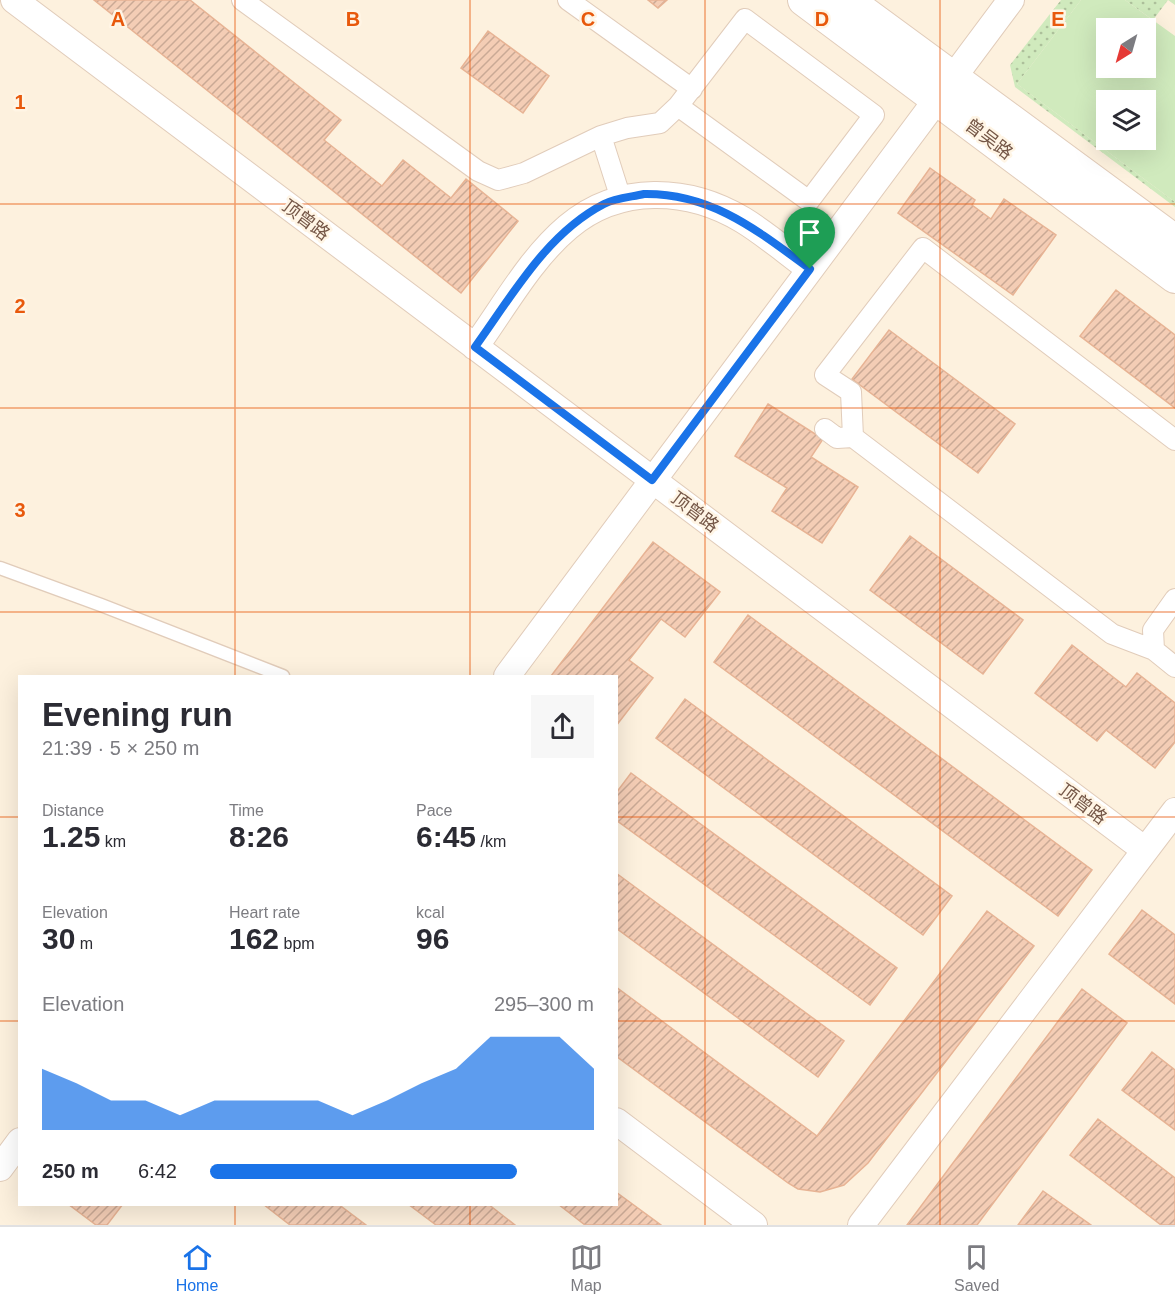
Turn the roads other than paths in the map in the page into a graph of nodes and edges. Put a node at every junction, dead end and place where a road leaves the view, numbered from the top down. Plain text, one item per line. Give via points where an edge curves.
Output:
1 (14, 0) edge
2 (242, 0) edge
3 (568, 0) edge
4 (804, 0) edge
5 (847, 0) edge
6 (1011, 0) edge
7 (692, 89) junction
8 (945, 89) junction
9 (678, 106) junction
10 (601, 136) junction
11 (621, 199) junction
12 (1175, 241) edge
13 (810, 269) junction
14 (1175, 277) edge
15 (475, 347) junction
16 (825, 429) dead end
17 (853, 437) junction
18 (1175, 440) edge
19 (652, 480) junction
20 (0, 568) edge
21 (1175, 599) edge
22 (1154, 650) junction
23 (1175, 667) edge
24 (280, 675) edge
25 (508, 675) edge
26 (1175, 811) edge
27 (1145, 850) junction
28 (618, 1123) edge
29 (18, 1144) edge
30 (0, 1168) edge
31 (754, 1225) edge
32 (861, 1225) edge

1 - 15 street, 顶曾路
2 - 10 street via 478,171 498,180 524,173
3 - 7 street
4 - 8 street, 曾吴路
5 - 8 street, 曾吴路
6 - 8 street
7 - 9 street
7 - 9 street via 746,20 874,115 809,201
8 - 12 street, 曾吴路
8 - 13 street
8 - 14 street, 曾吴路
9 - 10 street via 660,123
10 - 11 street
11 - 13 street via 668,194 697,201 742,220
11 - 15 street via 605,203 568,227 540,257
13 - 19 street
15 - 19 street, 顶曾路
16 - 17 street via 837,438
17 - 18 street via 851,392 825,375 923,248
17 - 22 street via 1112,634
19 - 25 street
19 - 27 street, 顶曾路
20 - 24 lane
21 - 22 street via 1153,630
22 - 23 street
26 - 27 street
27 - 32 street
28 - 31 street
29 - 30 street

